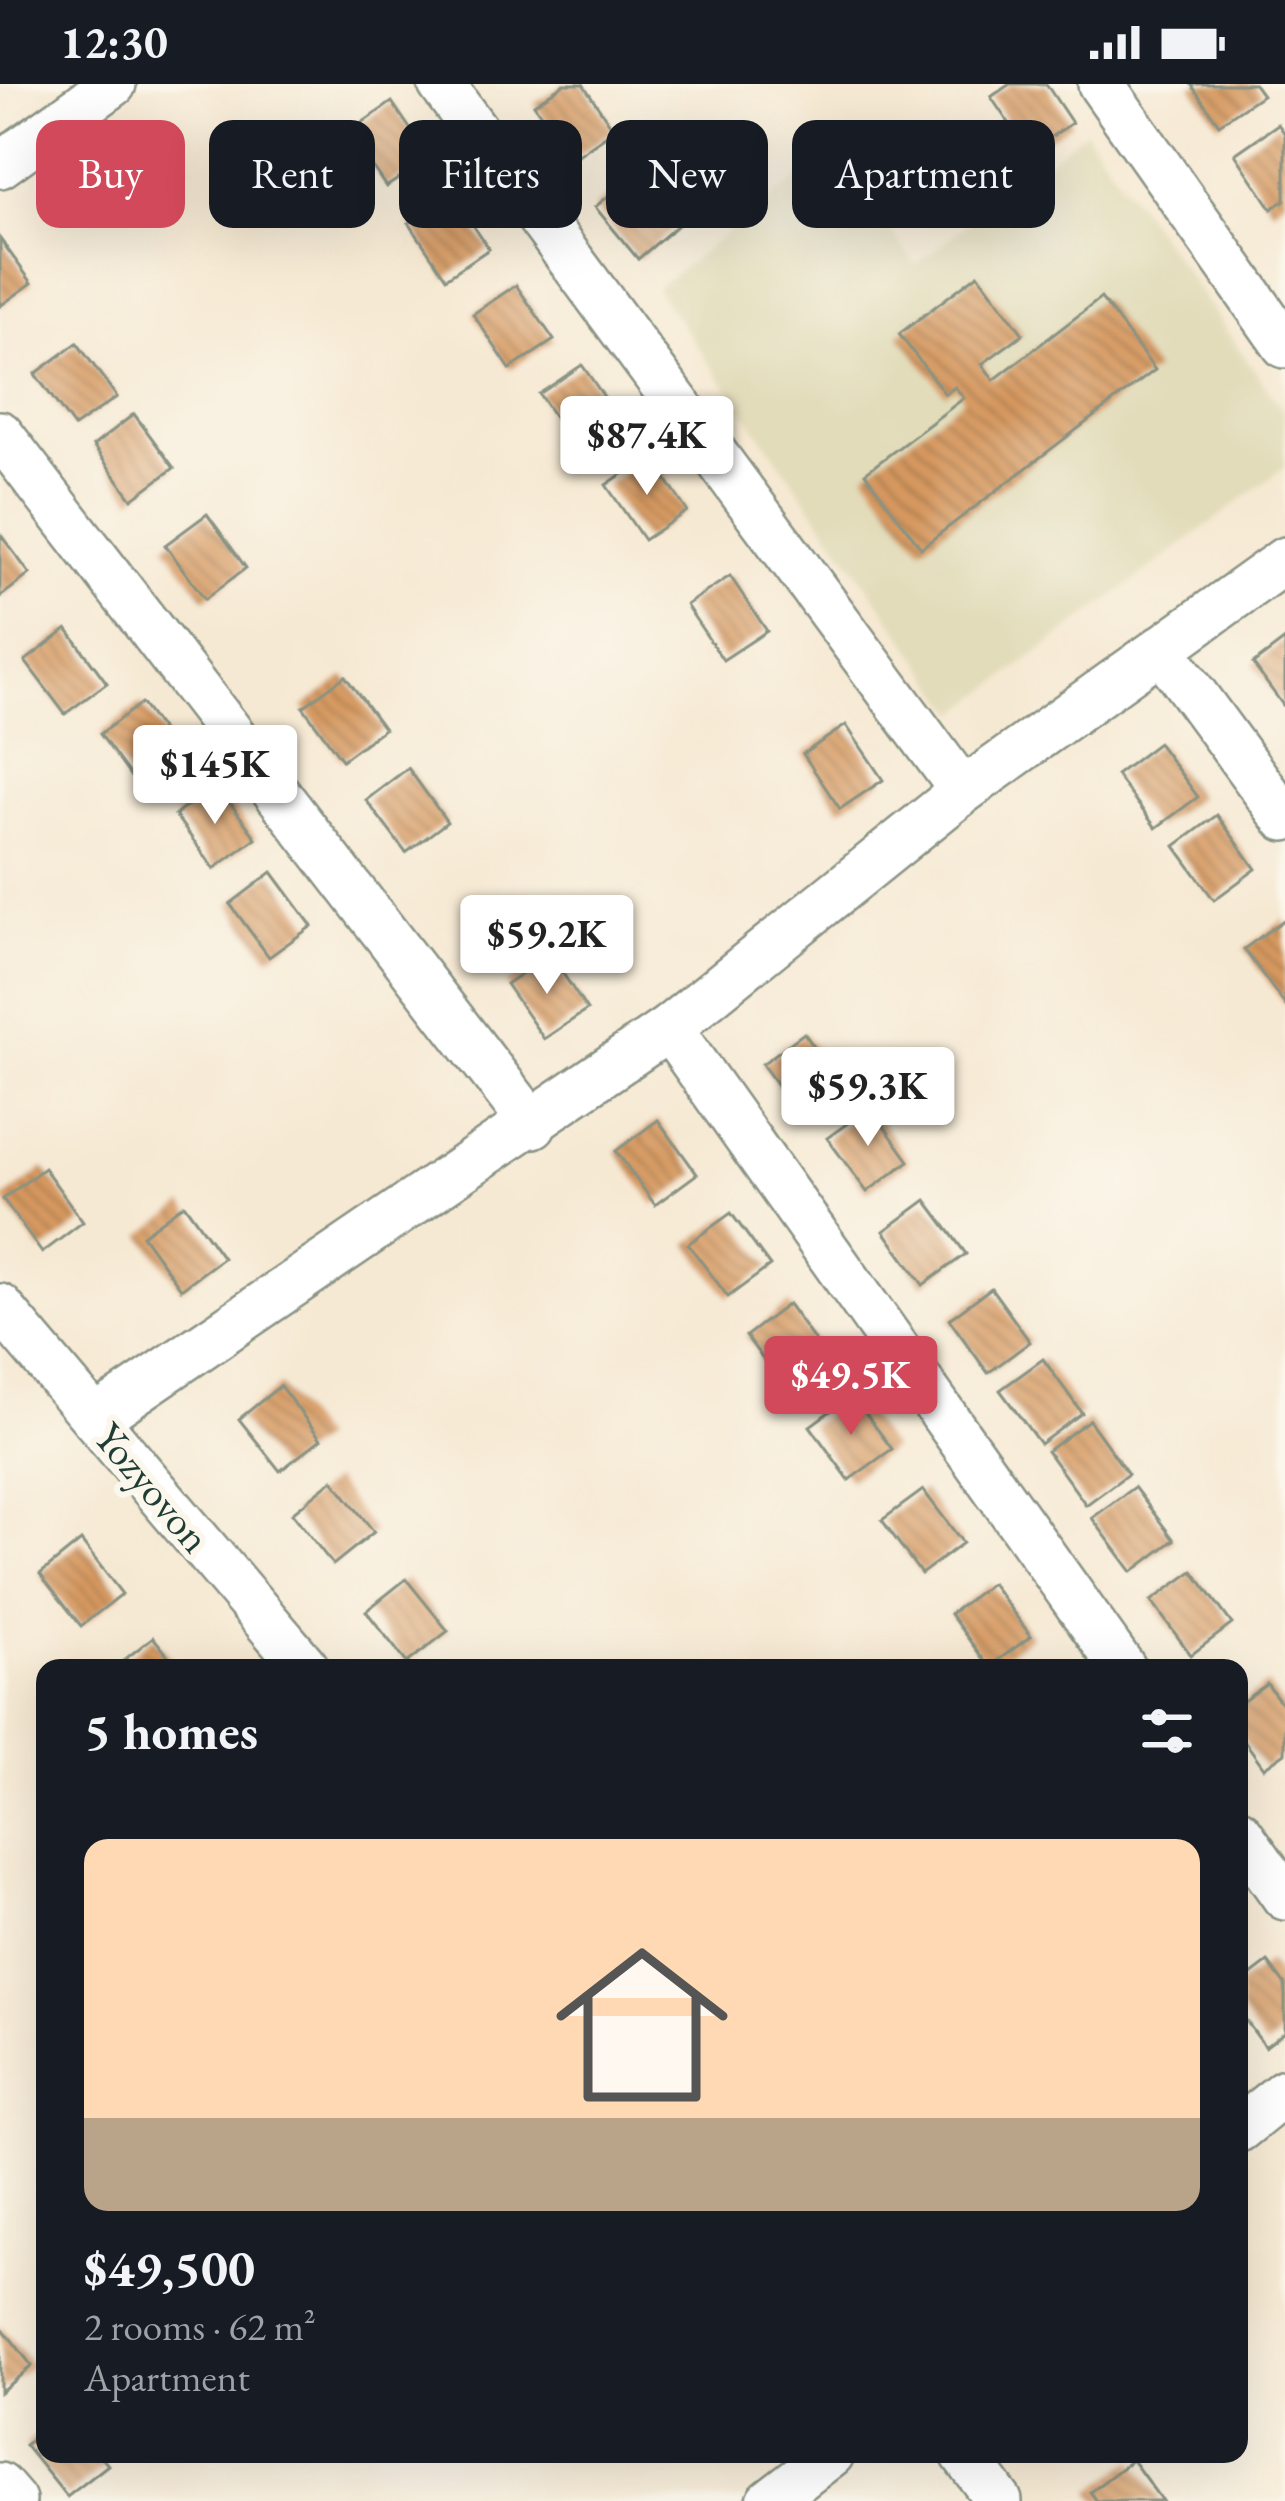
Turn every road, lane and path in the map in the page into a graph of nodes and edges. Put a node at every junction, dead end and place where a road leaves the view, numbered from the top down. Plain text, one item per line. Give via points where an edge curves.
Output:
1 (112, 84) edge
2 (441, 84) edge
3 (1101, 84) edge
4 (0, 166) edge
5 (1285, 345) edge
6 (0, 434) edge
7 (1285, 560) edge
8 (1161, 649) junction
9 (963, 791) junction
10 (1285, 818) edge
11 (669, 1028) junction
12 (533, 1125) junction
13 (10, 1337) edge
14 (94, 1419) junction
15 (297, 1659) edge
16 (1117, 1659) edge
17 (1248, 1845) edge
18 (1285, 1897) edge
19 (1285, 2092) edge
20 (1248, 2122) edge
21 (819, 2463) edge
22 (971, 2463) edge
23 (0, 2486) edge
24 (13, 2501) edge
25 (770, 2501) edge
26 (999, 2501) edge

1 - 4 street
2 - 9 street
3 - 5 street
6 - 12 street
7 - 8 street
8 - 9 street
8 - 10 street
9 - 11 street
11 - 12 street
11 - 16 street
12 - 14 street
13 - 14 street, Yozyovon
14 - 15 street, Yozyovon
17 - 18 street
19 - 20 street
21 - 25 street
22 - 26 street
23 - 24 street

